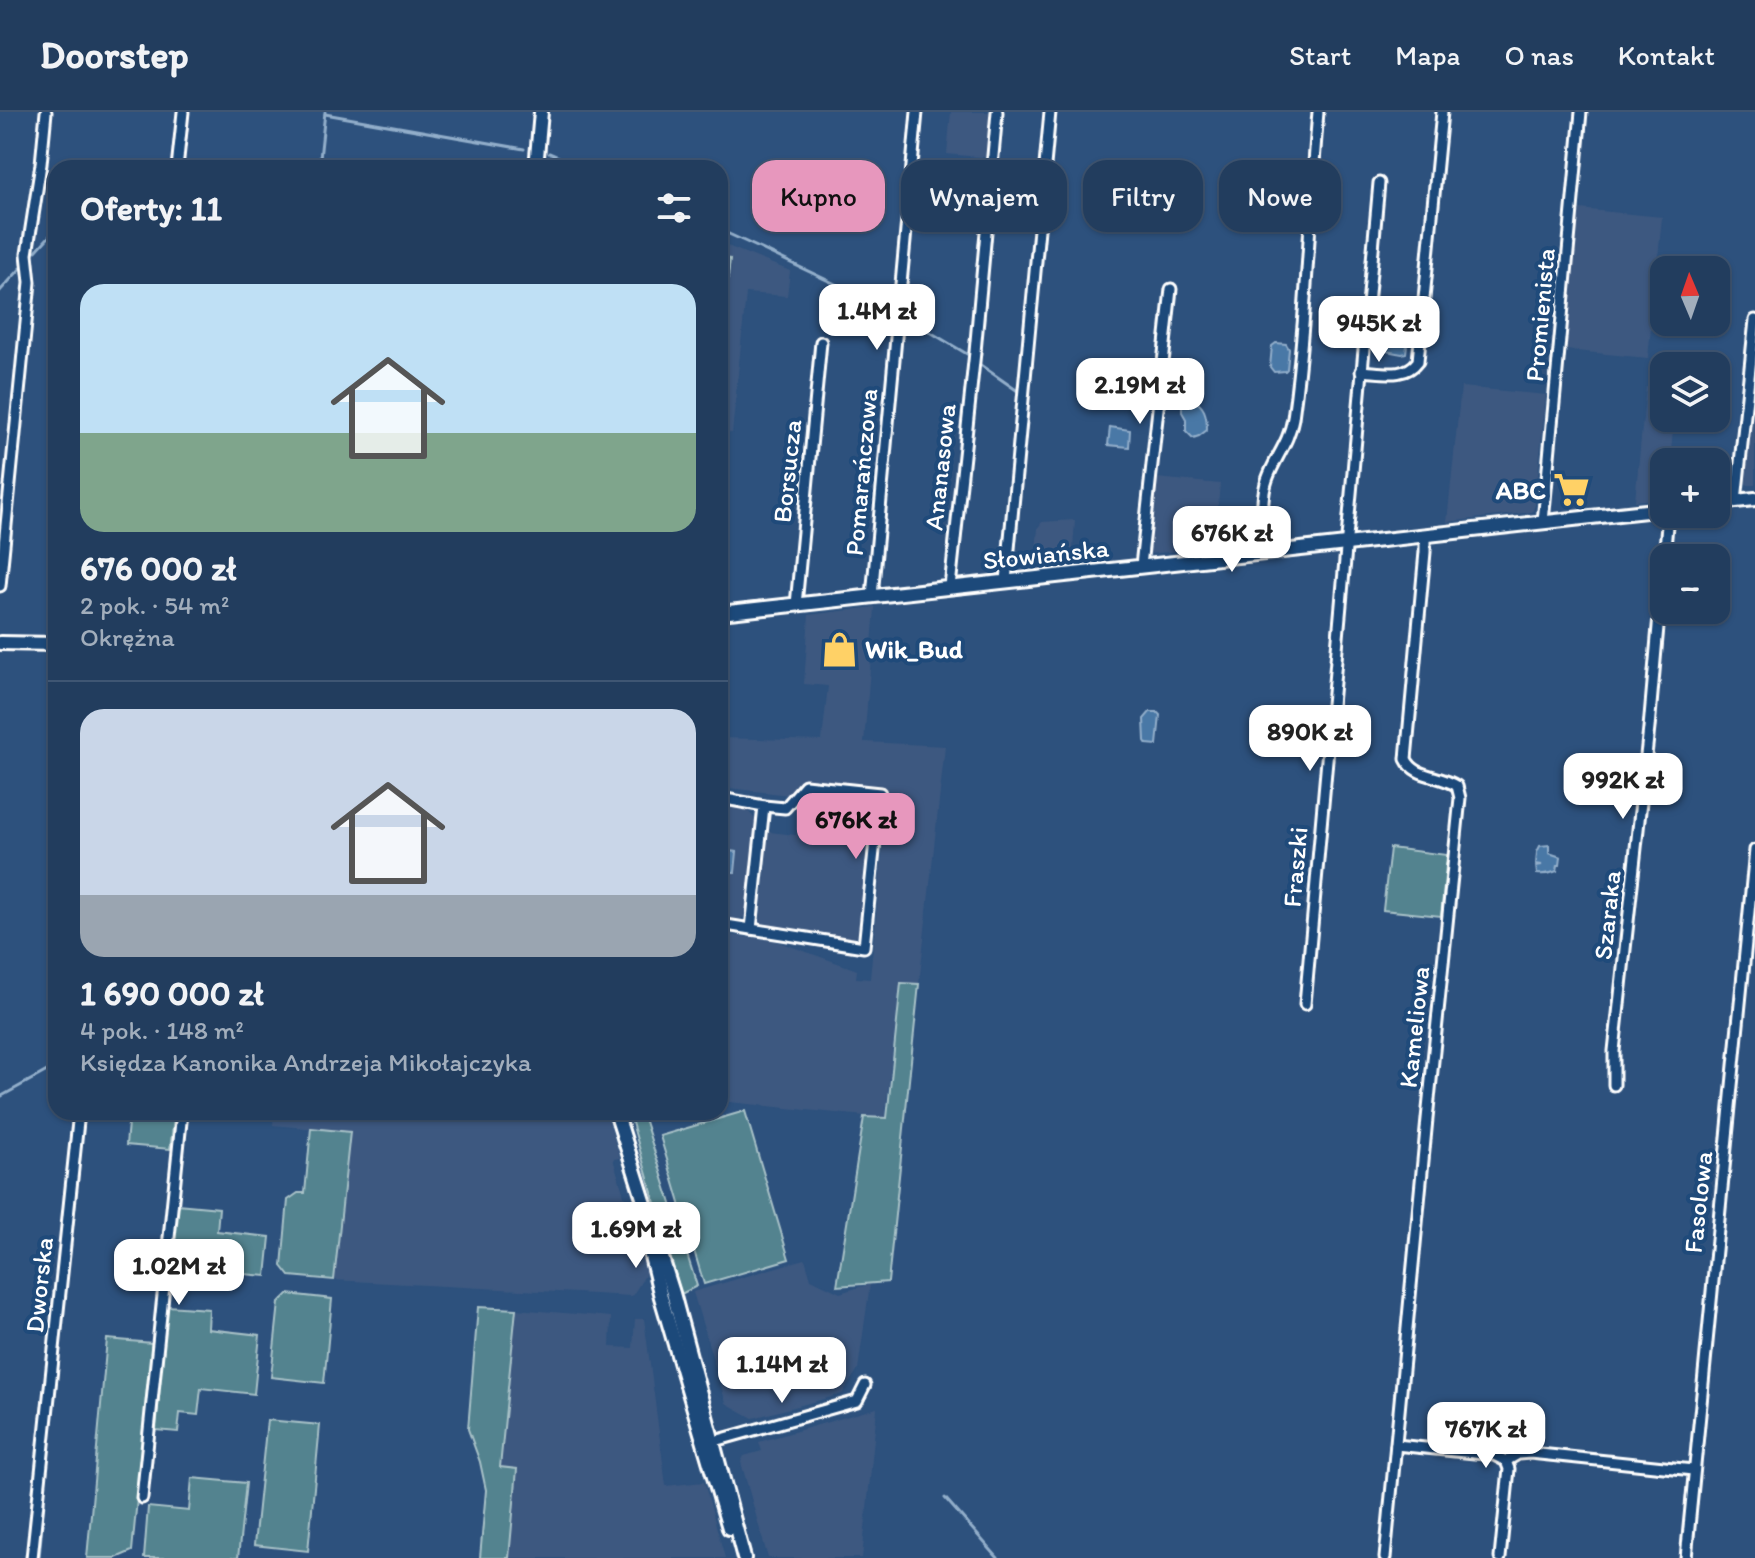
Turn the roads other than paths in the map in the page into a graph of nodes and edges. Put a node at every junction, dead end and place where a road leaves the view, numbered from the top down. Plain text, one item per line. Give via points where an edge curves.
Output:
1 (46, 112) edge
2 (183, 112) edge
3 (541, 112) edge
4 (917, 112) edge
5 (997, 112) edge
6 (1050, 112) edge
7 (1318, 112) edge
8 (1442, 112) edge
9 (1581, 112) edge
10 (178, 160) edge
11 (537, 160) edge
12 (1379, 183) dead end
13 (1171, 289) dead end
14 (1755, 320) edge
15 (821, 342) dead end
16 (1361, 371) junction
17 (1755, 499) edge
18 (1736, 501) junction
19 (1730, 502) edge
20 (1650, 511) edge
21 (1543, 522) junction
22 (1667, 528) edge
23 (1425, 535) junction
24 (1346, 543) junction
25 (1262, 553) junction
26 (1141, 566) junction
27 (1006, 581) junction
28 (0, 586) edge
29 (950, 587) junction
30 (872, 596) junction
31 (796, 605) junction
32 (728, 612) edge
33 (0, 643) edge
34 (48, 644) edge
35 (728, 799) edge
36 (764, 806) junction
37 (1755, 850) edge
38 (728, 925) edge
39 (751, 929) junction
40 (1305, 1004) dead end
41 (1614, 1085) dead end
42 (78, 1120) edge
43 (181, 1120) edge
44 (618, 1120) edge
45 (865, 1385) dead end
46 (708, 1443) junction
47 (1396, 1445) junction
48 (1506, 1461) junction
49 (1693, 1470) junction
50 (142, 1498) dead end
51 (32, 1558) edge
52 (741, 1558) edge
53 (1385, 1558) edge
54 (1500, 1558) edge
55 (1686, 1558) edge

1 - 28 street via 27,254 30,282
2 - 10 street
3 - 11 street
4 - 30 street, Pomarańczowa
5 - 29 street, Ananasowa
6 - 27 street
7 - 25 street via 1293,416 1265,490
8 - 16 street via 1418,361 1403,373
9 - 21 street, Promienista
12 - 16 street, Fraszki
13 - 26 street
14 - 18 street
15 - 31 street, Borsucza
16 - 24 street, Fraszki
17 - 18 street
18 - 19 street
20 - 21 street, Słowiańska
21 - 23 street, Słowiańska
22 - 41 street, Szaraka
23 - 24 street, Słowiańska
23 - 47 street, Kameliowa via 1406,759 1416,772 1457,786 1460,798
24 - 25 street, Słowiańska
24 - 40 street, Fraszki
25 - 26 street, Słowiańska
26 - 27 street, Słowiańska
27 - 29 street, Słowiańska
29 - 30 street, Słowiańska
30 - 31 street, Słowiańska
31 - 32 street, Słowiańska
33 - 34 street
35 - 36 street
36 - 39 street
36 - 39 street via 785,808 805,785 880,793 864,947
37 - 49 street, Fasolowa
38 - 39 street
42 - 51 street, Dworska
43 - 50 street
44 - 46 street
45 - 46 street via 857,1401
46 - 52 street
47 - 48 street via 1494,1455
47 - 53 street, Kameliowa
48 - 49 street via 1530,1453
48 - 54 street
49 - 55 street, Fasolowa

